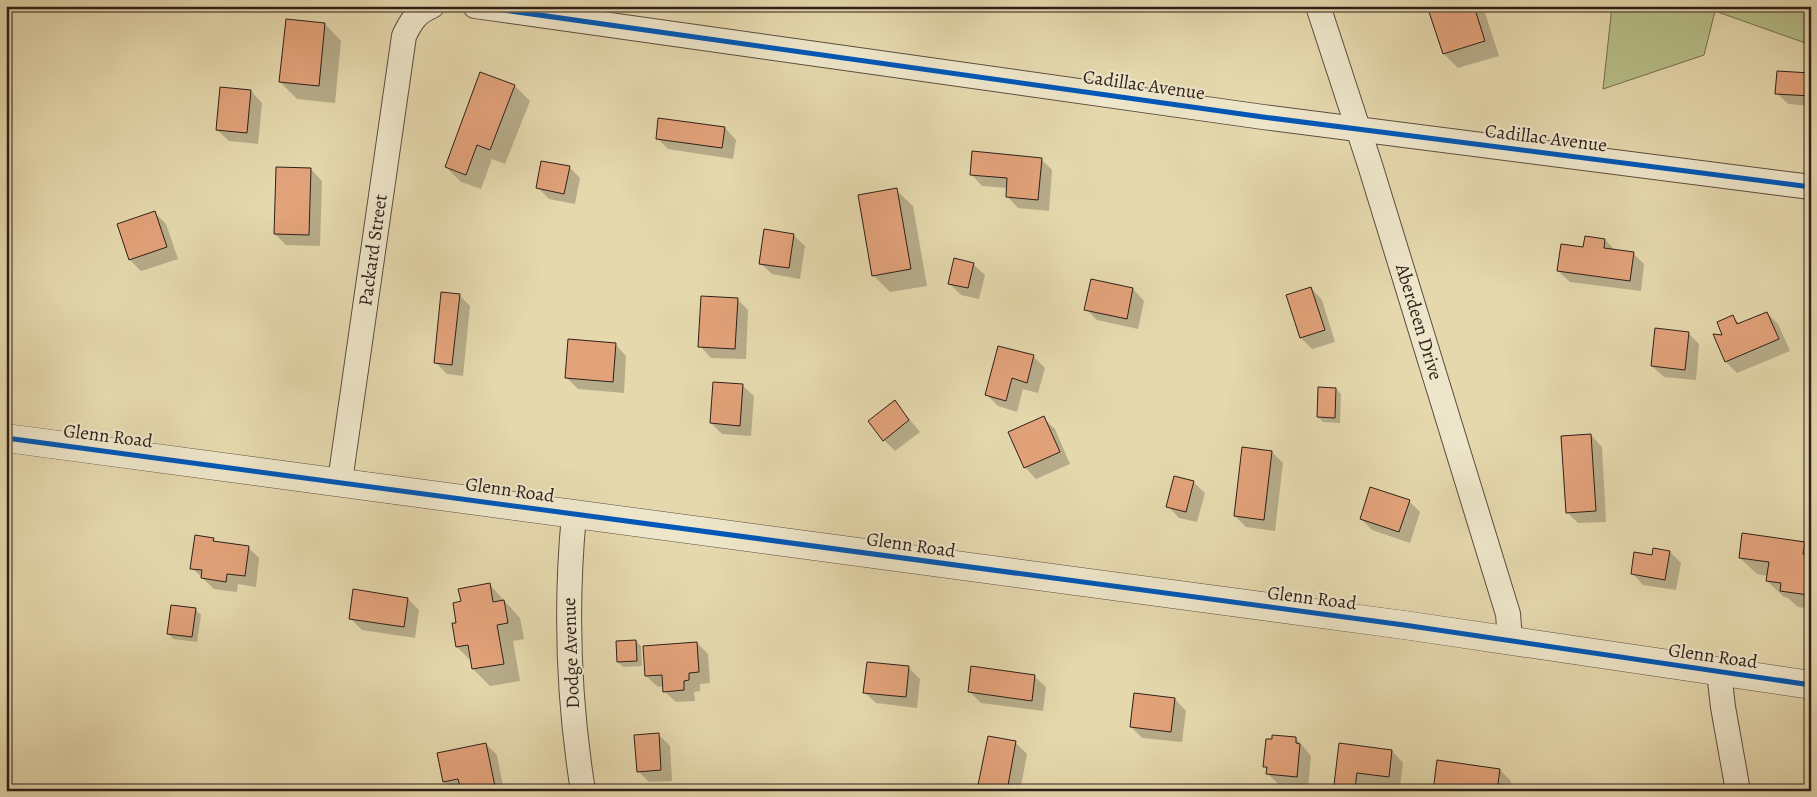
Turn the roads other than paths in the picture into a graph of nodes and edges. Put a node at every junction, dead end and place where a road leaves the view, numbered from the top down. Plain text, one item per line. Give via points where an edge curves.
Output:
1 (432, 6) edge
2 (474, 6) edge
3 (1318, 6) edge
4 (1358, 129) junction
5 (1811, 187) edge
6 (6, 438) edge
7 (340, 481) junction
8 (574, 514) junction
9 (1510, 640) junction
10 (1720, 672) junction
11 (1811, 685) edge
12 (583, 791) edge
13 (1738, 791) edge

1 - 7 street, Packard Street via 411,20 404,36
2 - 4 street, Cadillac Avenue
3 - 4 street, Aberdeen Drive
4 - 5 street, Cadillac Avenue
4 - 9 street, Aberdeen Drive via 1505,604
6 - 7 street, Glenn Road
7 - 8 street, Glenn Road
8 - 9 street, Glenn Road
8 - 12 street, Dodge Avenue via 568,675
9 - 10 street, Glenn Road
10 - 11 street, Glenn Road
10 - 13 street

